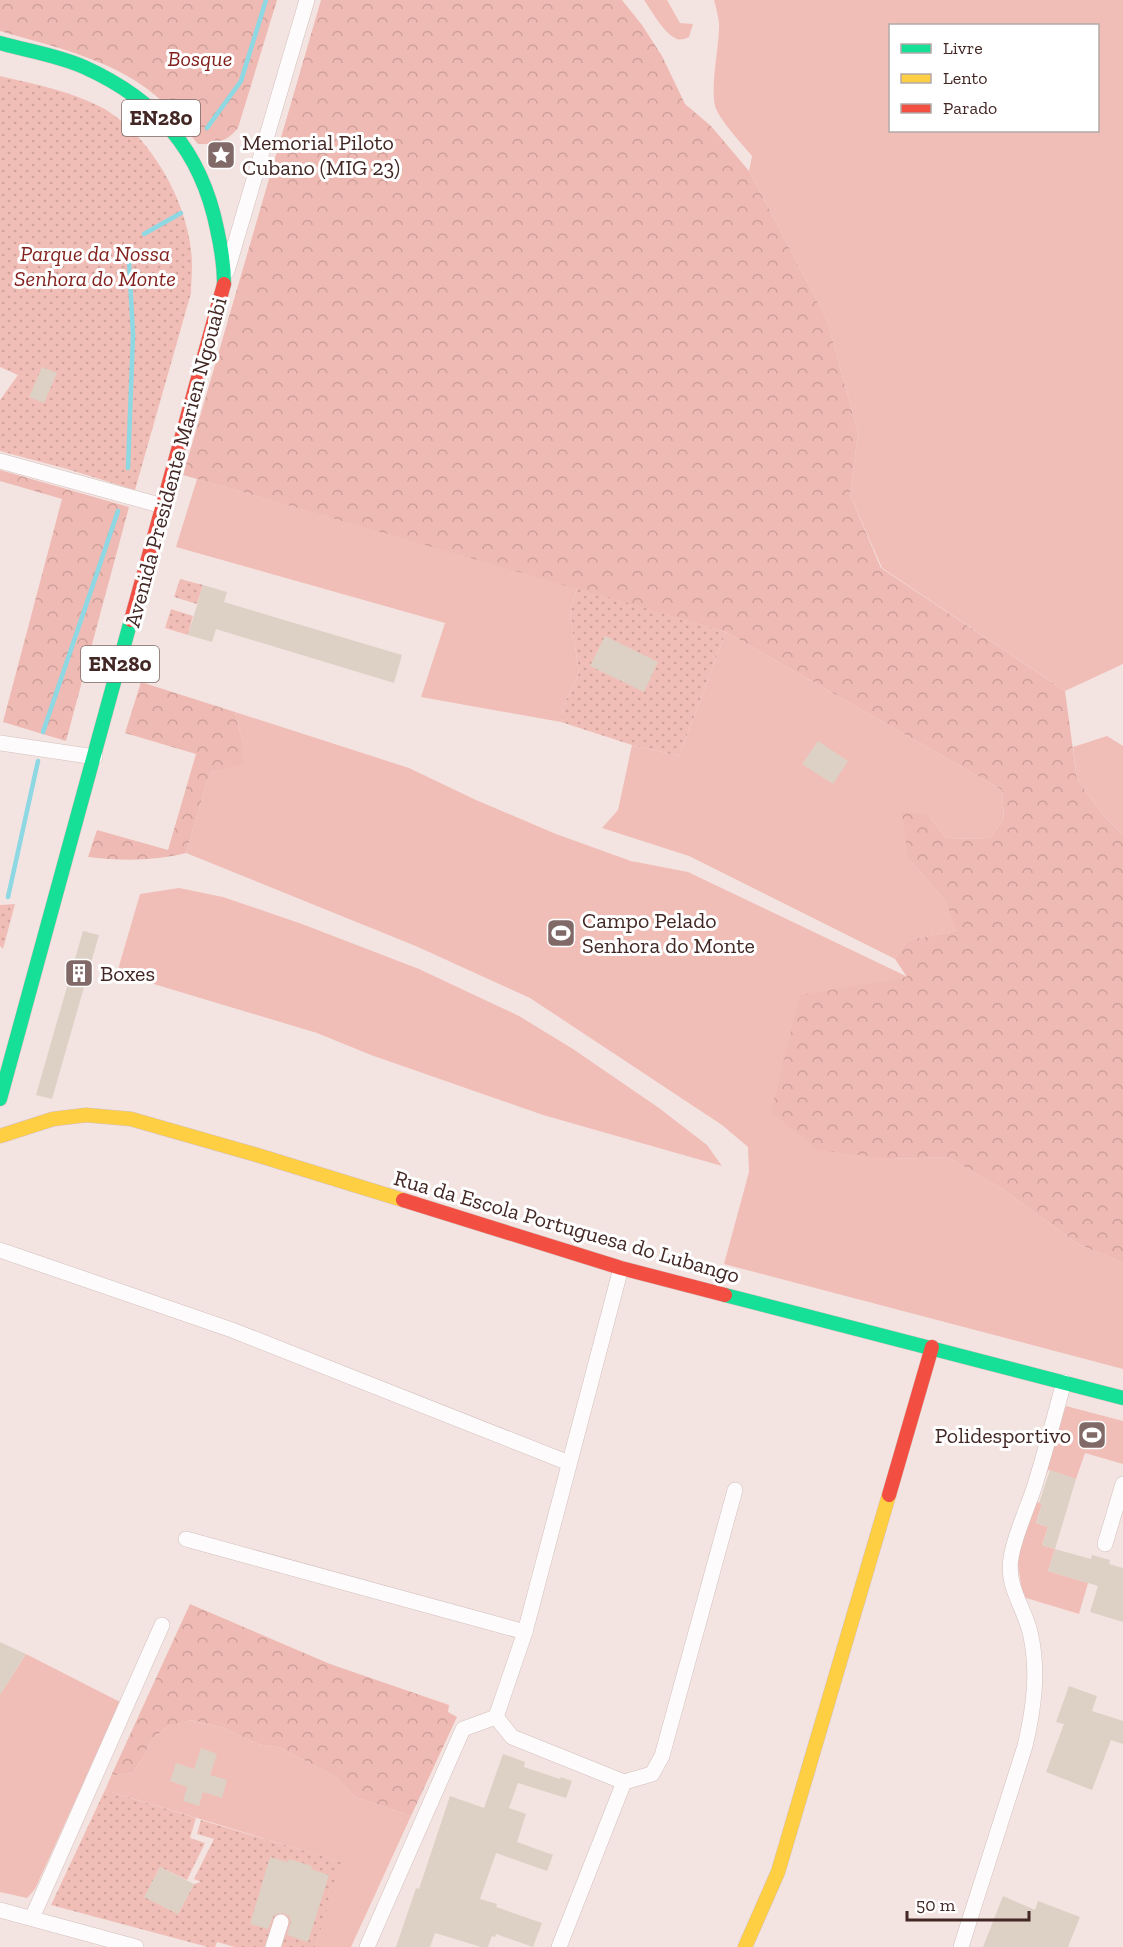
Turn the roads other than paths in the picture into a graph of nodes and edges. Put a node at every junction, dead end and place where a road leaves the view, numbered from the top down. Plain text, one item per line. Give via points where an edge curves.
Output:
1 (307, 0) edge
2 (0, 43) edge
3 (224, 282) junction
4 (0, 461) edge
5 (163, 506) junction
6 (0, 743) edge
7 (95, 757) junction
8 (0, 1099) edge
9 (0, 1136) edge
10 (0, 1250) edge
11 (621, 1268) junction
12 (932, 1347) junction
13 (1064, 1382) junction
14 (1123, 1398) edge
15 (569, 1462) junction
16 (1123, 1484) edge
17 (735, 1490) dead end
18 (186, 1539) dead end
19 (1105, 1544) dead end
20 (162, 1625) dead end
21 (525, 1632) junction
22 (496, 1718) junction
23 (624, 1782) junction
24 (0, 1910) edge
25 (33, 1918) junction
26 (281, 1922) dead end
27 (136, 1947) edge
28 (273, 1947) edge
29 (367, 1947) edge
30 (559, 1947) edge
31 (745, 1947) edge
32 (961, 1947) edge

1 - 3 street, Avenida Presidente Marien Ngouabi
2 - 3 street, EN280 via 81,66 121,85 168,125 194,160 207,186 217,218
3 - 5 street, Avenida Presidente Marien Ngouabi / EN280
4 - 5 street
5 - 7 street, Avenida Presidente Marien Ngouabi / EN280
6 - 7 street
7 - 8 street, Avenida Presidente Marien Ngouabi / EN280
9 - 11 street, Rua da Escola Portuguesa do Lubango via 53,1119 86,1115 131,1119
10 - 15 street via 232,1330
11 - 12 street, Rua da Escola Portuguesa do Lubango
11 - 15 street
12 - 13 street, Rua da Escola Portuguesa do Lubango
12 - 31 street via 778,1872
13 - 14 street, Rua da Escola Portuguesa do Lubango
13 - 32 street via 1011,1557 1013,1587 1029,1631 1032,1653 1032,1714
15 - 21 street
16 - 19 street
17 - 23 street via 662,1756 652,1774
18 - 21 street
20 - 25 street
21 - 22 street
22 - 23 street via 512,1737
22 - 29 street via 463,1730
23 - 30 street
24 - 25 street
25 - 27 street
26 - 28 street

